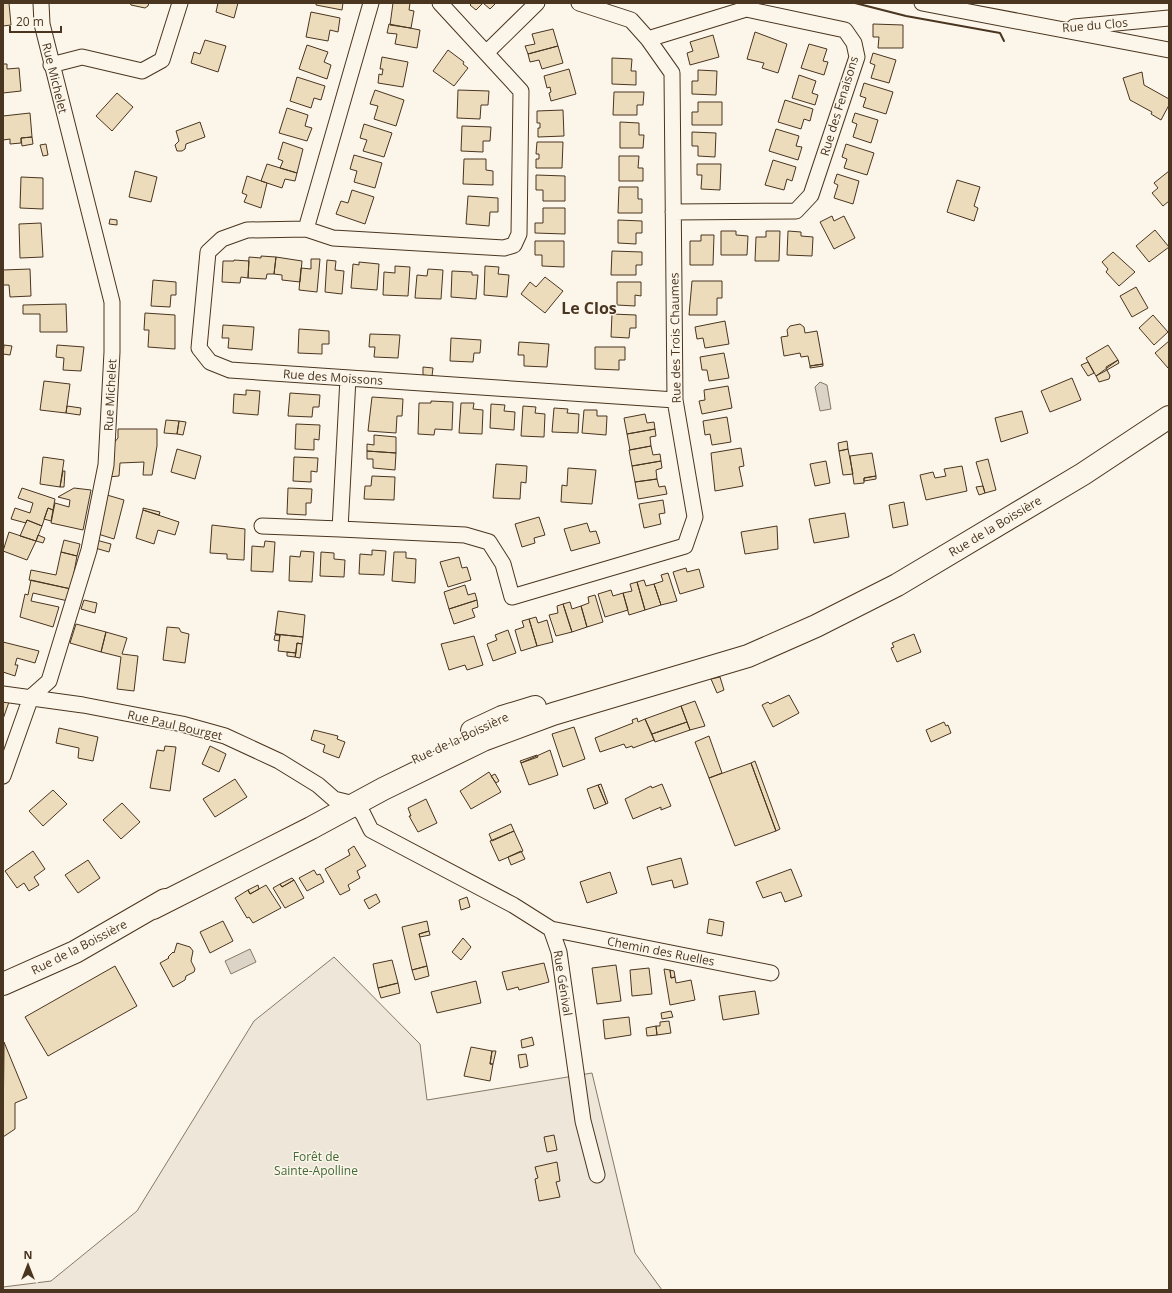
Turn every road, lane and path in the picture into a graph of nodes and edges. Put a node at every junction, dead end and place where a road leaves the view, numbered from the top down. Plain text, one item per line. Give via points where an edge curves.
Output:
1 (41, 3) edge
2 (180, 3) edge
3 (371, 3) edge
4 (440, 3) edge
5 (537, 3) edge
6 (579, 3) edge
7 (922, 3) edge
8 (1169, 18) edge
9 (1134, 21) junction
10 (1056, 28) junction
11 (648, 39) junction
12 (1131, 43) junction
13 (1169, 50) edge
14 (486, 53) junction
15 (51, 65) junction
16 (673, 212) junction
17 (306, 229) junction
18 (348, 378) junction
19 (675, 400) junction
20 (1169, 417) edge
21 (262, 526) dead end
22 (340, 529) junction
23 (3, 694) edge
24 (31, 697) junction
25 (3, 776) edge
26 (344, 802) junction
27 (551, 929) junction
28 (771, 973) dead end
29 (3, 984) edge
30 (597, 1175) dead end

1 - 15 street, Rue Michelet via 42,24
2 - 15 street via 162,60 142,71 82,58
3 - 17 street
4 - 14 street, Rue des Moissons
5 - 14 street
6 - 11 street, Rue des Trois Chaumes via 631,20
7 - 10 street, Rue du Clos
8 - 9 street, Rue du Clos
9 - 10 street, Rue du Clos
9 - 12 street, Rue du Clos via 1128,32
10 - 12 street, Rue du Clos
11 - 16 street, Rue des Trois Chaumes via 672,73
11 - 16 street, Rue des Fenaisons via 746,9 845,30 854,43 857,57 811,195 796,211
12 - 13 street, Rue du Clos
14 - 17 street, Rue des Moissons via 521,91 519,234 514,245 504,248 333,238
15 - 24 street, Rue Michelet via 112,302 112,352 106,465 89,550 49,681
16 - 19 street, Rue des Trois Chaumes
17 - 18 street, Rue des Moissons via 247,230 222,239 208,252 199,348 210,362 230,370
18 - 19 street, Rue des Moissons
18 - 22 street
19 - 22 street, Rue des Trois Chaumes via 696,517 685,546 512,597 503,564 489,542 465,535
20 - 26 main road, Rue de la Boissière via 1084,474 898,585 816,626 502,717
21 - 22 street, Rue des Trois Chaumes
23 - 24 street, Rue Paul Bourget
24 - 25 street, Rue Michelet
24 - 26 street, Rue Paul Bourget via 182,724 225,736 279,761
26 - 27 street via 363,814 371,830 513,905
26 - 29 main road, Rue de la Boissière via 303,815 153,908 75,952
27 - 28 street, Chemin des Ruelles
27 - 30 street, Rue Génival via 559,952 583,1121

